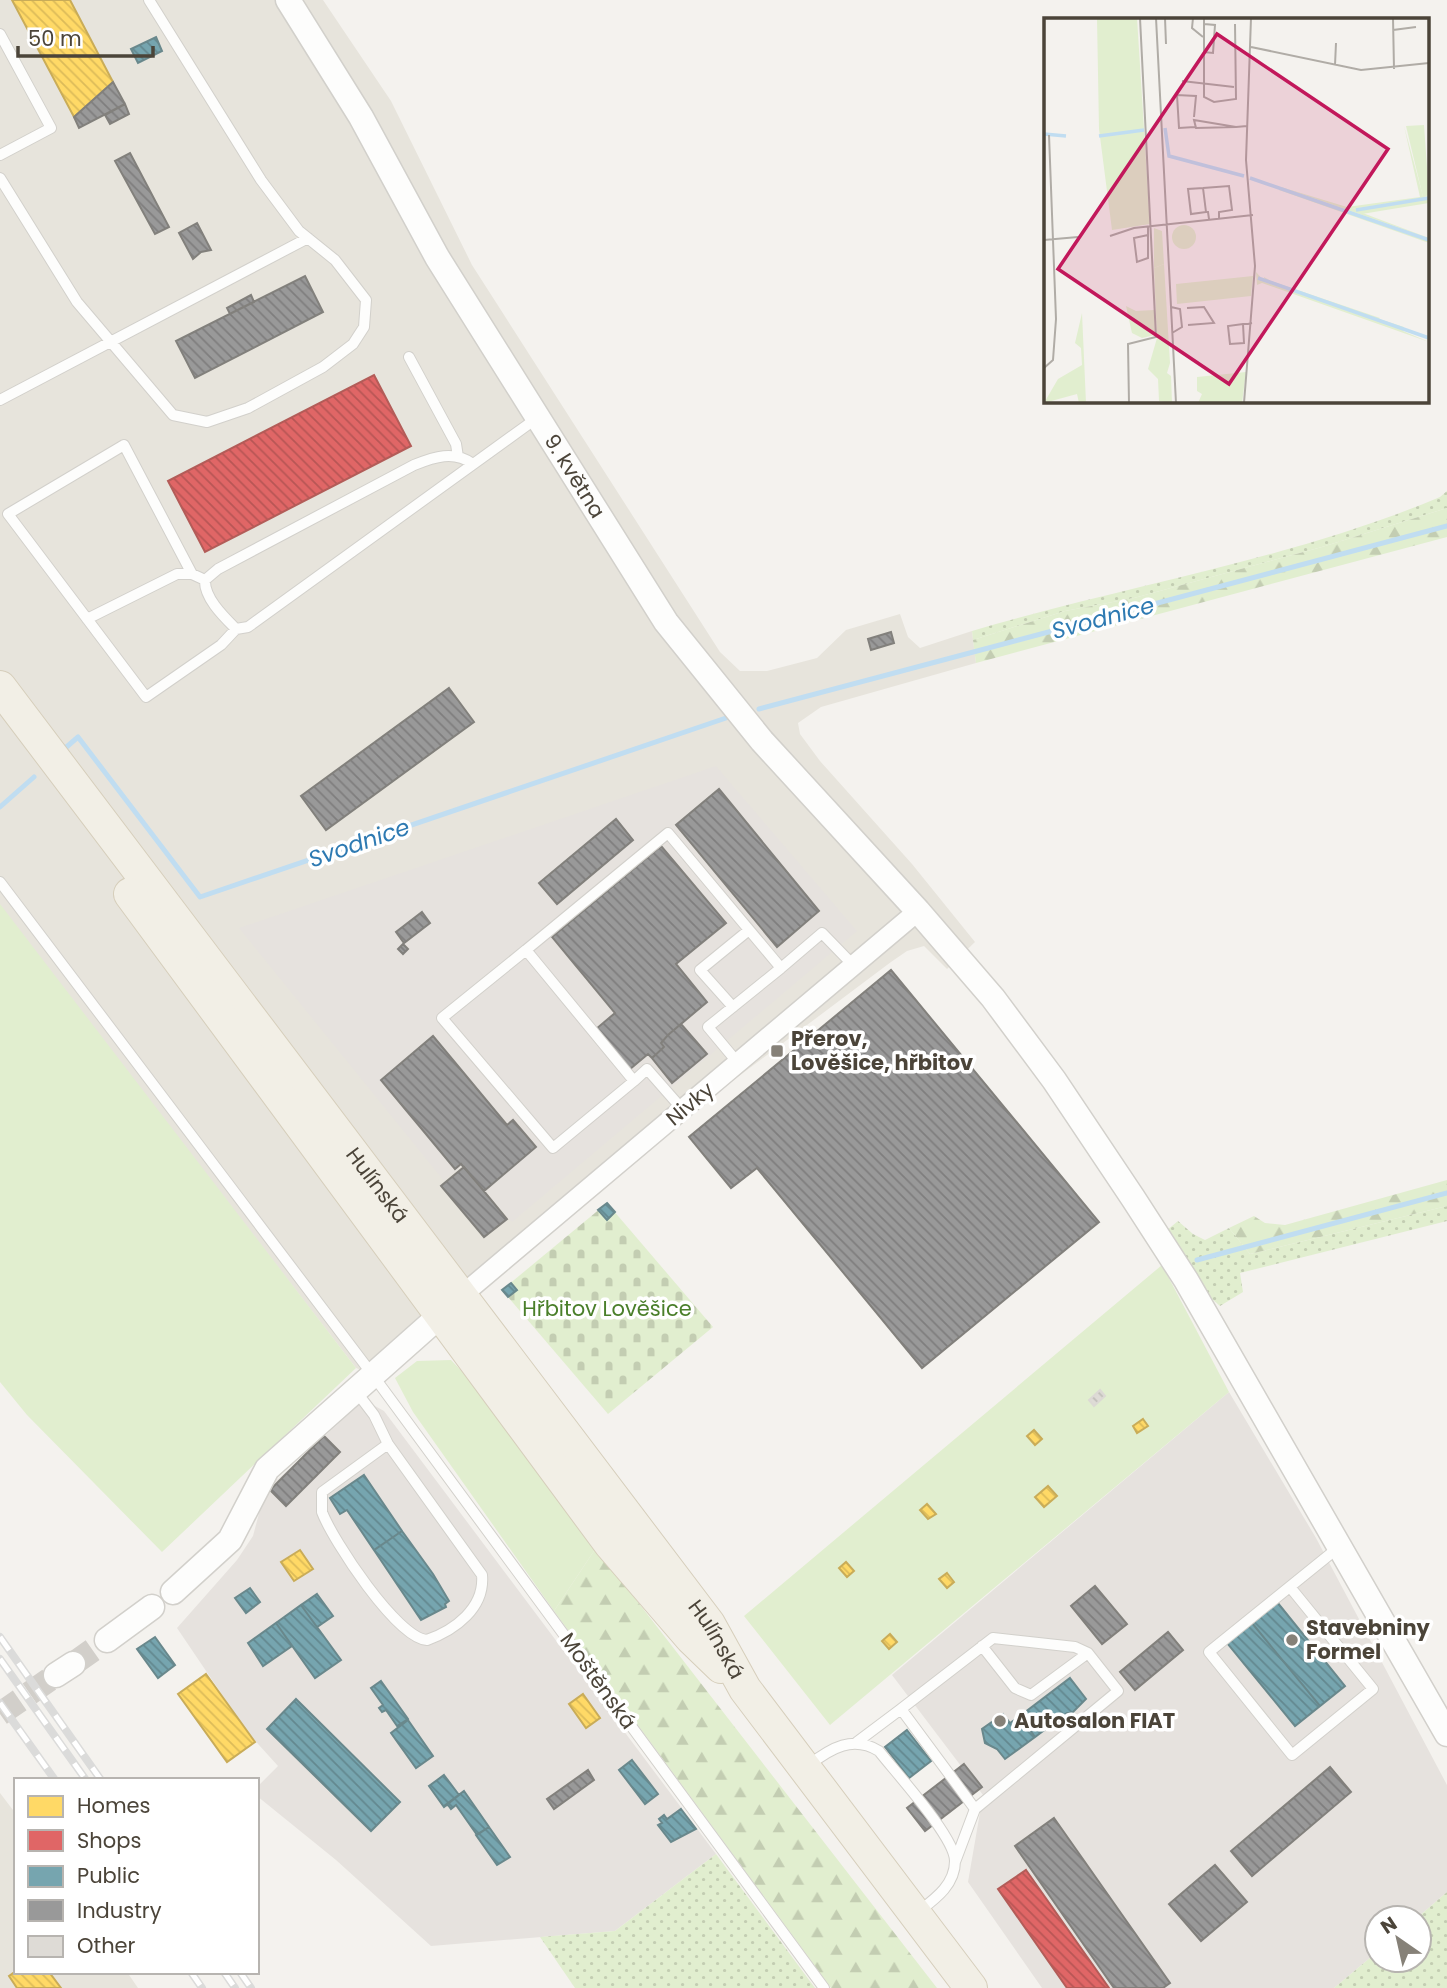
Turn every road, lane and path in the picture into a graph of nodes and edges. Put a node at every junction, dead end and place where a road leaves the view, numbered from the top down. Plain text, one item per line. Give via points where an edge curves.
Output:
1 (149, 0) edge
2 (288, 0) edge
3 (0, 34) edge
4 (0, 155) edge
5 (0, 178) edge
6 (308, 238) junction
7 (111, 342) junction
8 (409, 357) dead end
9 (0, 400) edge
10 (537, 418) junction
11 (458, 457) junction
12 (473, 464) junction
13 (192, 574) junction
14 (205, 580) junction
15 (87, 620) junction
16 (236, 628) junction
17 (0, 687) edge
18 (0, 719) edge
19 (0, 882) edge
20 (918, 911) junction
21 (749, 930) junction
22 (526, 950) junction
23 (854, 966) junction
24 (780, 968) junction
25 (733, 1007) junction
26 (738, 1063) junction
27 (634, 1081) junction
28 (683, 1110) junction
29 (450, 1306) junction
30 (363, 1382) junction
31 (388, 1444) junction
32 (1340, 1546) junction
33 (1290, 1587) junction
34 (173, 1592) dead end
35 (152, 1607) dead end
36 (107, 1640) tunnel mouth
37 (982, 1646) junction
38 (1088, 1653) junction
39 (901, 1709) junction
40 (1447, 1734) edge
41 (857, 1742) junction
42 (804, 1768) junction
43 (975, 1809) junction
44 (955, 1863) junction
45 (915, 1914) junction
46 (824, 1988) edge
47 (971, 1988) edge

1 - 6 lane via 261,180
2 - 10 street, 9. května via 361,117 437,257
3 - 4 lane via 51,128
5 - 7 lane via 77,302
6 - 7 lane
6 - 7 lane via 335,260 366,300 363,327 353,344 323,366 248,408 207,422 173,415
7 - 9 lane
8 - 11 lane via 456,444
10 - 12 lane
10 - 20 street, 9. května via 666,622 762,741
11 - 12 lane
11 - 14 lane via 435,457 414,466
12 - 16 lane via 248,627
13 - 14 lane
13 - 15 lane via 177,574
13 - 15 lane via 124,444 8,514
14 - 16 lane via 204,588
15 - 16 lane via 146,697 221,645
17 - 29 main road, Hulínská
18 - 29 main road, Hulínská
19 - 30 lane
20 - 23 street, Nivky
20 - 32 street, 9. května via 1024,1038 1133,1198 1186,1280
21 - 22 lane via 667,833
21 - 24 lane
21 - 25 lane via 700,970
22 - 27 lane
22 - 27 lane via 442,1018 553,1149
23 - 24 lane via 822,933
23 - 26 street, Nivky
24 - 25 lane
25 - 26 lane via 708,1027
26 - 28 street, Nivky
27 - 28 lane via 647,1069
28 - 29 street, Nivky
29 - 30 street
29 - 42 main road, Hulínská via 709,1625 745,1689
30 - 31 lane
30 - 34 street via 267,1469 230,1540
30 - 46 lane, Moštěnská
31 - 31 lane via 482,1575 479,1600 470,1613 427,1640 409,1635 391,1617 322,1512 322,1492
32 - 33 lane
32 - 40 street, 9. května
33 - 33 lane via 1373,1689 1292,1755 1209,1653
35 - 36 street
37 - 38 lane via 993,1638 1075,1647
37 - 38 lane via 1015,1688 1031,1695
37 - 39 lane
38 - 43 lane via 1118,1691
39 - 41 lane
39 - 43 lane
41 - 42 lane via 832,1749
41 - 44 lane via 879,1751 948,1839
42 - 45 main road, Hulínská
43 - 44 lane
44 - 45 lane via 941,1894
45 - 47 main road, Hulínská

